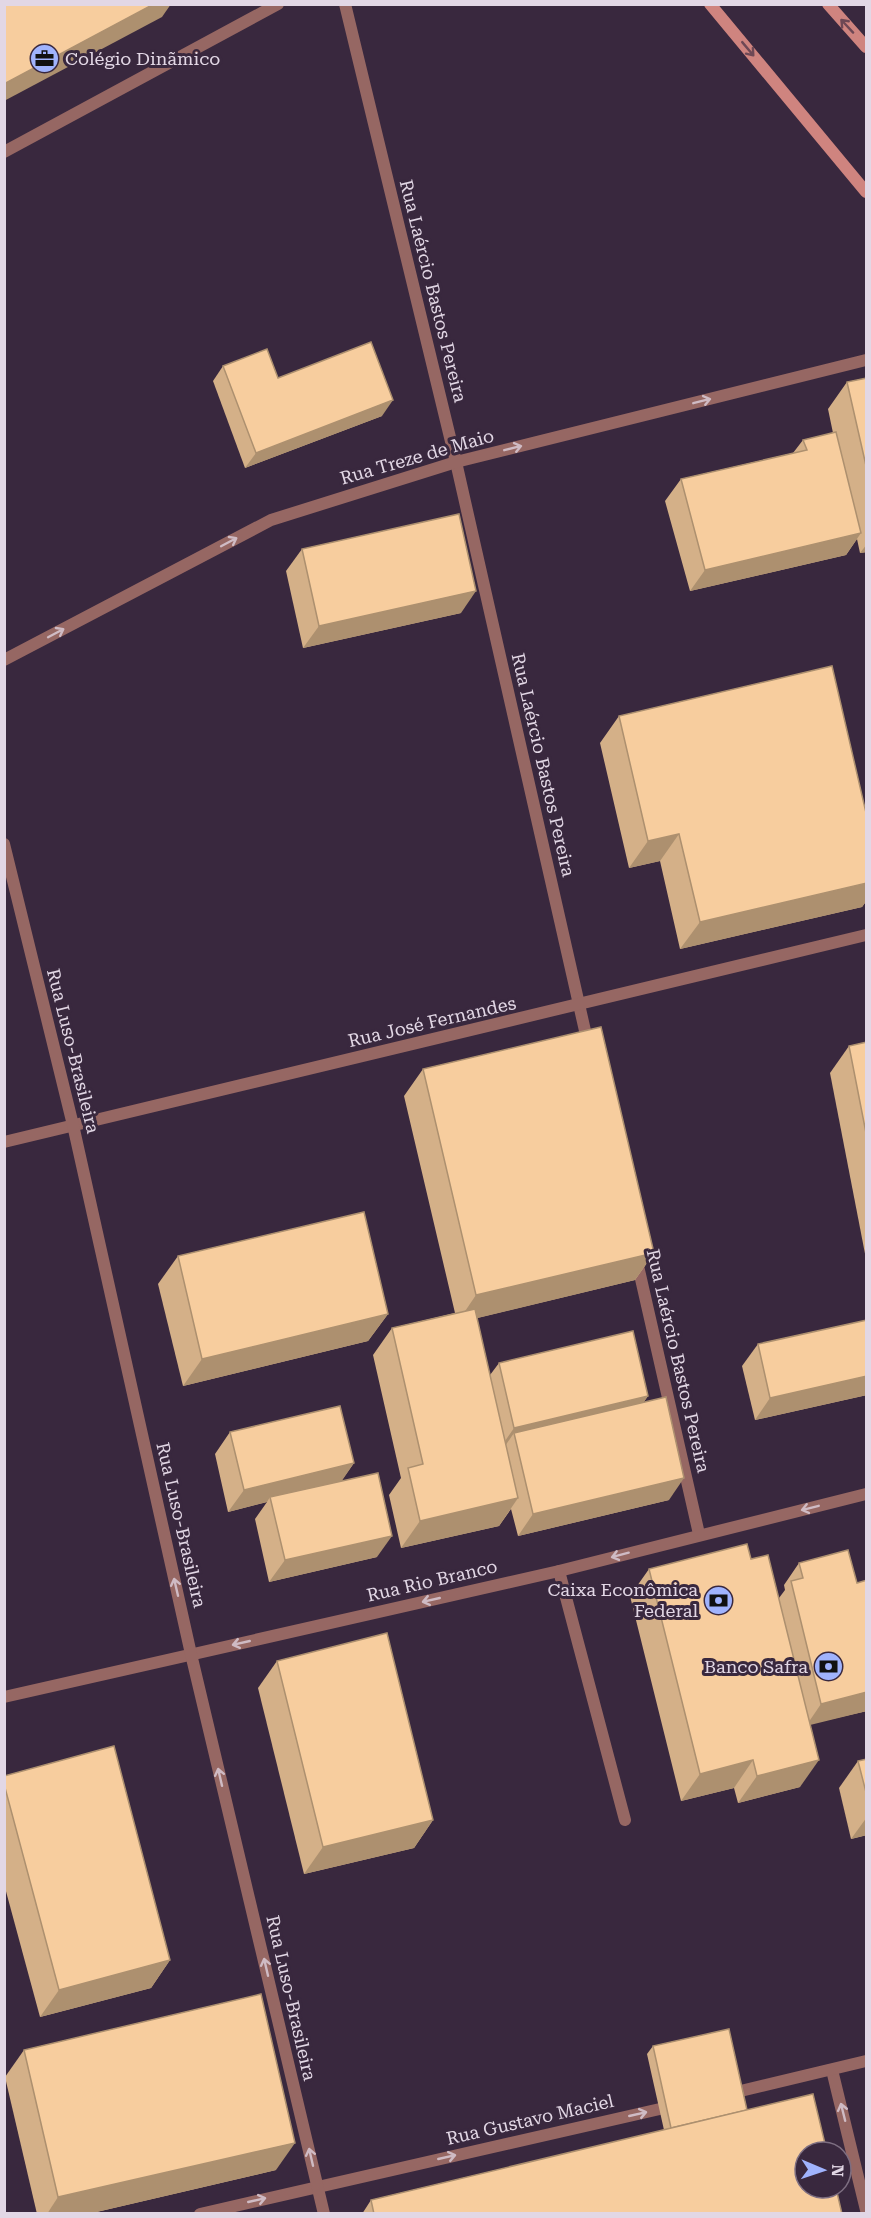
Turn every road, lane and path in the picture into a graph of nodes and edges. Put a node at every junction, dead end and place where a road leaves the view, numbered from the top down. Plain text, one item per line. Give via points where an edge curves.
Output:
1 (278, 4) edge
2 (345, 4) edge
3 (710, 4) edge
4 (828, 4) edge
5 (867, 47) edge
6 (4, 152) edge
7 (867, 192) edge
8 (867, 360) edge
9 (456, 462) junction
10 (4, 660) edge
11 (4, 844) edge
12 (867, 935) edge
13 (579, 1005) junction
14 (589, 1051) edge
15 (73, 1125) junction
16 (4, 1142) edge
17 (634, 1247) edge
18 (867, 1494) edge
19 (699, 1534) junction
20 (559, 1571) junction
21 (191, 1654) junction
22 (4, 1697) edge
23 (625, 1820) dead end
24 (867, 2061) edge
25 (832, 2070) junction
26 (716, 2097) edge
27 (680, 2104) edge
28 (318, 2186) junction
29 (867, 2210) edge
30 (200, 2214) edge
31 (324, 2214) edge

1 - 6 street
2 - 9 street, Rua Laércio Bastos Pereira
3 -> 7 main road
5 -> 4 main road
9 -> 8 street, Rua Treze de Maio
10 -> 9 street, Rua Treze de Maio via 271,520
9 - 13 street, Rua Laércio Bastos Pereira
11 - 15 street, Rua Luso-Brasileira
12 - 13 street, Rua José Fernandes
13 - 14 street, Rua Laércio Bastos Pereira
13 - 15 street, Rua José Fernandes
15 - 16 street, Rua José Fernandes
21 -> 15 street, Rua Luso-Brasileira
17 - 19 street, Rua Laércio Bastos Pereira
18 -> 19 street, Rua Rio Branco
19 -> 20 street, Rua Rio Branco
20 -> 21 street, Rua Rio Branco
20 - 23 street
21 - 22 street, Rua Rio Branco
28 -> 21 street, Rua Luso-Brasileira
24 - 25 street
25 - 26 street
29 -> 25 street
28 -> 27 street, Rua Gustavo Maciel
30 -> 28 street, Rua Gustavo Maciel
28 - 31 street, Rua Luso-Brasileira

